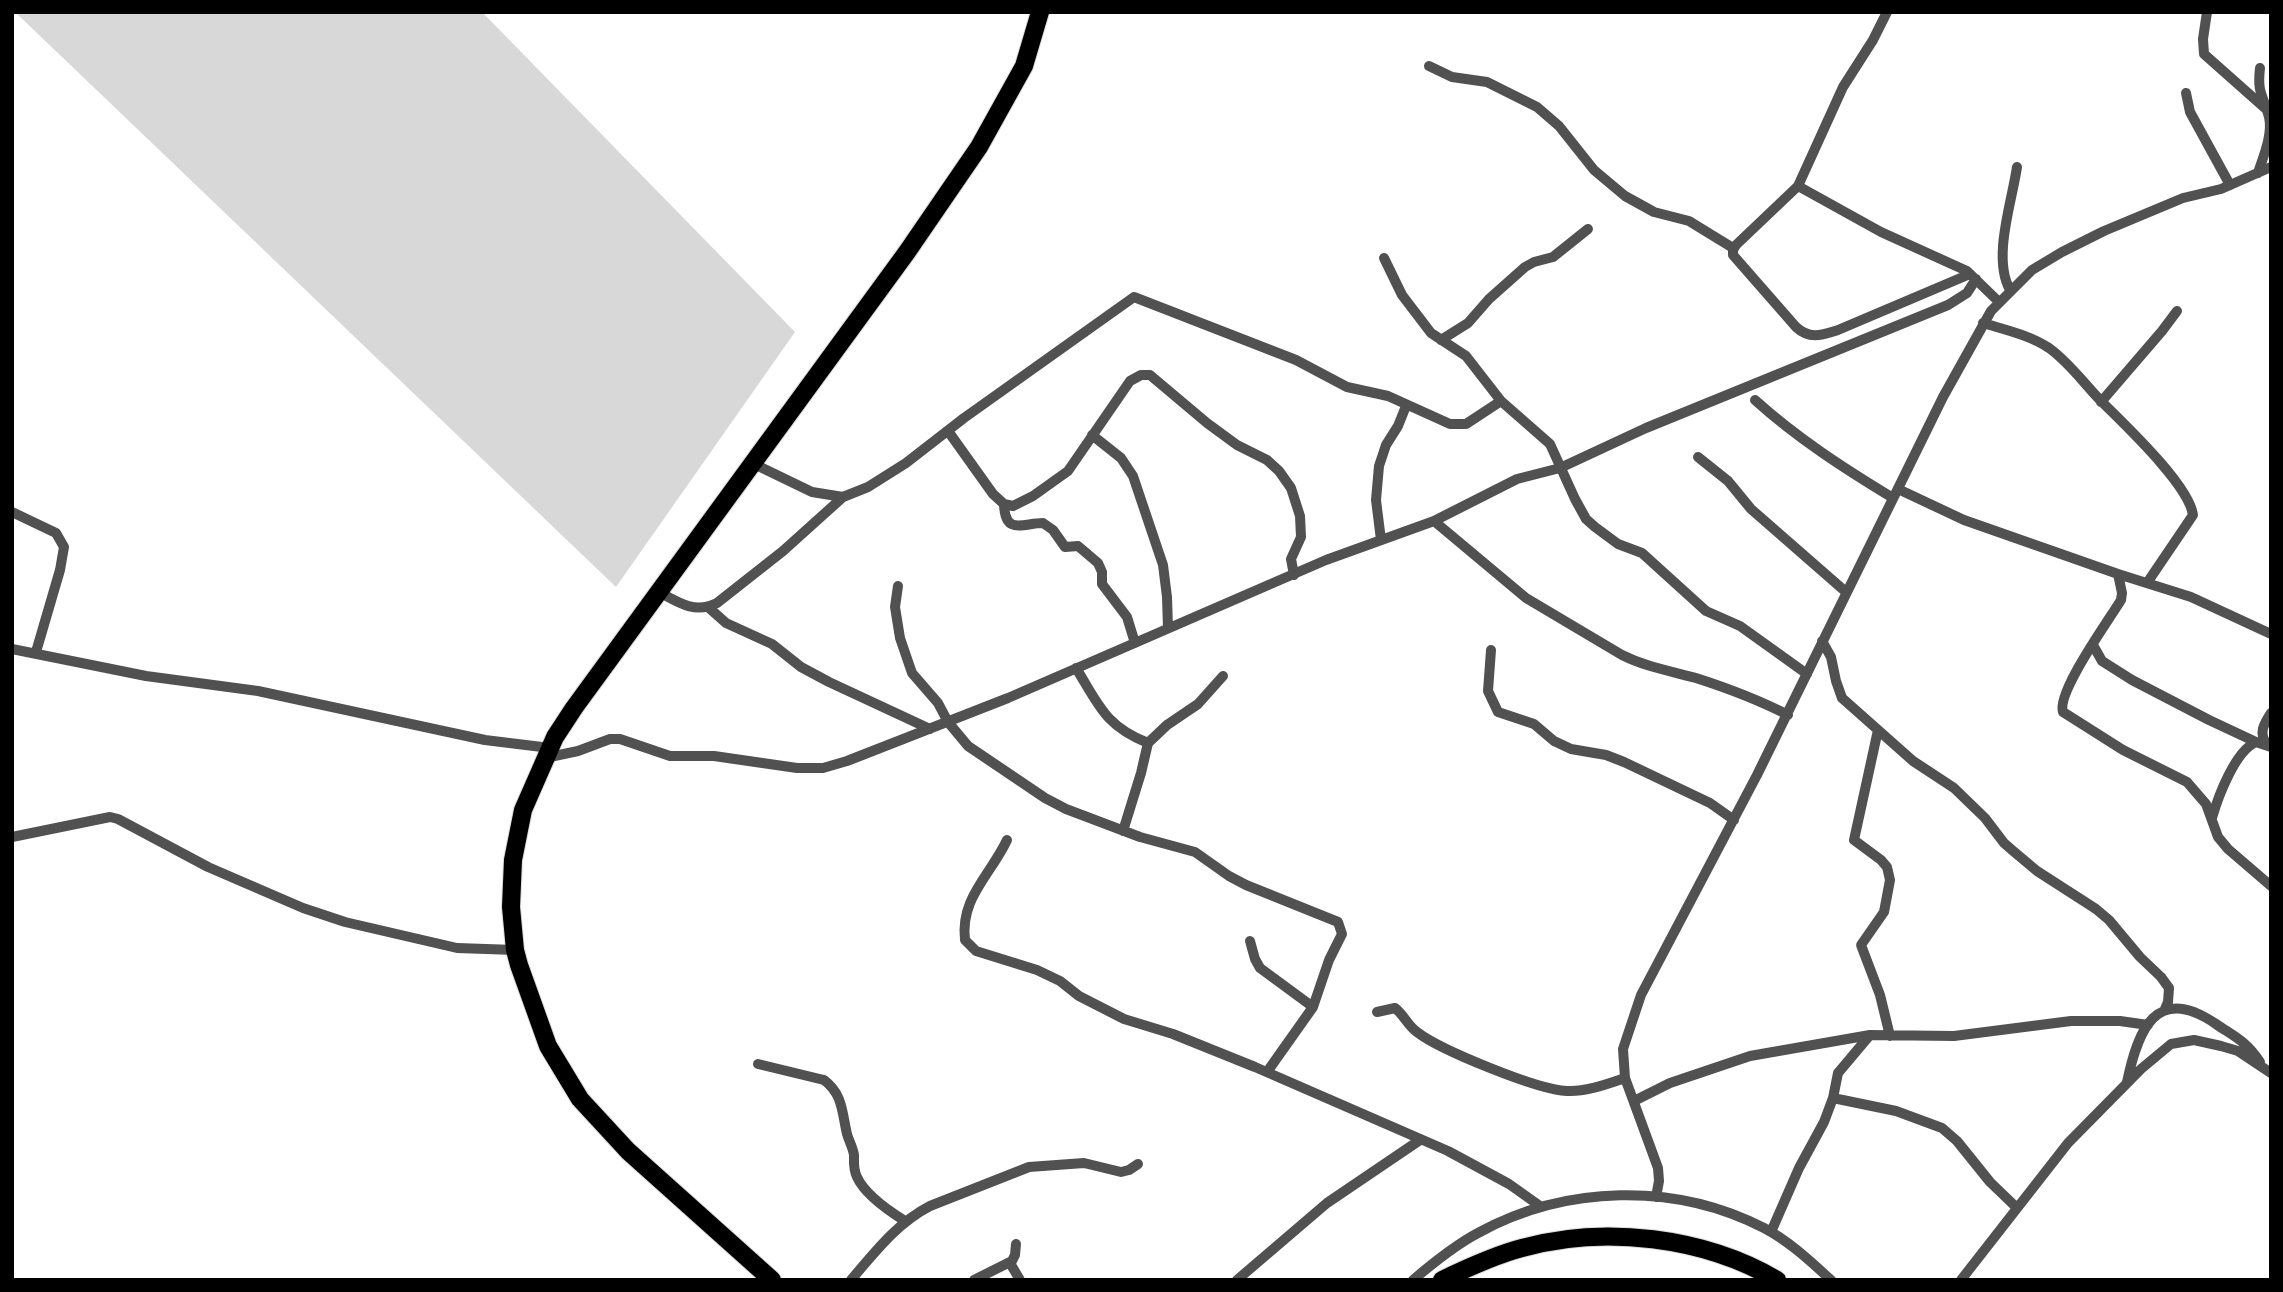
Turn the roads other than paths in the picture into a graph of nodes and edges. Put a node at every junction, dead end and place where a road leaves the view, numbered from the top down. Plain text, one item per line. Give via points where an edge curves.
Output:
1 (1040, 12) edge
2 (1887, 12) edge
3 (2207, 12) edge
4 (1429, 66) dead end
5 (2260, 68) dead end
6 (2186, 93) dead end
7 (2266, 109) junction
8 (2270, 125) edge
9 (2017, 167) dead end
10 (2271, 168) edge
11 (2258, 173) junction
12 (2230, 185) junction
13 (1798, 186) junction
14 (1588, 229) dead end
15 (1733, 248) junction
16 (1384, 258) dead end
17 (1973, 277) junction
18 (2010, 290) junction
19 (1999, 302) junction
20 (2177, 310) dead end
21 (1983, 323) junction
22 (1441, 340) junction
23 (1755, 400) dead end
24 (1502, 401) junction
25 (2101, 402) junction
26 (1406, 406) junction
27 (948, 431) junction
28 (1093, 435) junction
29 (1698, 457) dead end
30 (754, 464) junction
31 (1560, 468) junction
32 (1896, 493) junction
33 (843, 497) junction
34 (1004, 505) junction
35 (12, 512) edge
36 (1434, 521) junction
37 (1381, 540) junction
38 (2118, 574) junction
39 (1294, 575) junction
40 (2147, 583) junction
41 (898, 586) dead end
42 (659, 592) junction
43 (1846, 592) junction
44 (708, 607) junction
45 (1168, 628) junction
46 (2271, 634) edge
47 (1822, 641) junction
48 (1135, 643) junction
49 (2093, 645) junction
50 (12, 649) edge
51 (1491, 650) dead end
52 (36, 652) junction
53 (1076, 668) junction
54 (1807, 674) junction
55 (1223, 676) dead end
56 (2271, 713) edge
57 (1788, 715) junction
58 (948, 722) junction
59 (930, 729) junction
60 (1878, 730) junction
61 (1148, 743) junction
62 (2265, 744) edge
63 (547, 753) junction
64 (2212, 818) junction
65 (1734, 820) junction
66 (1123, 831) junction
67 (12, 837) edge
68 (1007, 840) dead end
69 (2271, 886) edge
70 (1250, 941) dead end
71 (515, 950) junction
72 (2169, 989) junction
73 (1313, 1007) junction
74 (2165, 1009) junction
75 (2190, 1010) junction
76 (1377, 1012) dead end
77 (2148, 1025) junction
78 (1870, 1035) junction
79 (1890, 1036) junction
80 (758, 1064) dead end
81 (2268, 1067) edge
82 (1267, 1072) junction
83 (1625, 1079) junction
84 (2127, 1083) junction
85 (1833, 1098) junction
86 (1634, 1101) junction
87 (1420, 1140) junction
88 (1138, 1164) dead end
89 (1656, 1196) junction
90 (1540, 1206) junction
91 (2017, 1208) junction
92 (905, 1221) junction
93 (1771, 1232) junction
94 (1016, 1244) dead end
95 (1010, 1263) junction
96 (766, 1278) edge
97 (851, 1280) edge
98 (974, 1280) edge
99 (1020, 1280) edge
100 (1237, 1280) edge
101 (1413, 1280) edge
102 (1442, 1280) edge
103 (1777, 1280) edge
104 (1831, 1280) edge
105 (1961, 1280) edge

1 - 30 main road via 1024,66 979,147
2 - 13 street via 1843,88
3 - 7 street via 2204,54
4 - 15 street via 1452,77 1487,82 1537,107 1594,170 1625,196 1654,212 1689,221
5 - 7 street via 2259,93
6 - 12 street via 2190,112
7 - 8 street
8 - 11 street
9 - 18 street via 2003,253
10 - 11 street
11 - 12 street
12 - 18 street via 2183,198 2104,231 2032,270
13 - 15 street
13 - 17 street
14 - 22 street via 1553,257 1525,267 1468,324
15 - 17 street via 1733,255 1808,335 1838,330
16 - 22 street via 1417,317
17 - 19 street
17 - 31 street via 1967,293 1948,305
18 - 19 street
19 - 21 street
20 - 25 street
21 - 25 street via 2018,333 2051,350
21 - 32 street
22 - 24 street via 1466,356
23 - 32 street via 1850,472
24 - 26 street via 1459,426
24 - 31 street via 1550,444
25 - 40 street via 2180,487 2192,507 2193,515
26 - 27 street via 1388,396 1347,387 1296,360 1135,297
26 - 37 street via 1379,466 1376,500
27 - 33 street via 893,472
27 - 34 street
28 - 34 street via 1068,471 1023,502
28 - 39 street via 1130,381 1141,374 1161,382 1207,423 1267,460 1291,488 1301,537 1291,559
28 - 45 street via 1121,458 1133,476 1163,565
29 - 43 street
30 - 33 street via 812,492
30 - 42 main road
31 - 36 street via 1517,479
31 - 54 street via 1586,519 1595,527 1618,544 1642,553 1706,611 1740,626
32 - 38 street
32 - 43 street
33 - 44 street via 783,551
34 - 48 street via 1010,523 1023,527 1043,523 1064,547 1080,547 1098,563 1102,584 1127,617
35 - 52 street via 57,533 64,547
36 - 37 street
36 - 57 street via 1526,598 1622,655 1730,690
37 - 39 street
38 - 40 street
38 - 49 street via 2121,600
39 - 45 street
40 - 46 street via 2191,597
41 - 58 street via 895,607 907,661
42 - 44 street via 688,607
42 - 63 main road via 574,708
43 - 47 street
44 - 59 street via 726,623 772,644 801,667
45 - 48 street
47 - 54 street
47 - 60 street via 1831,657 1839,693
48 - 53 street
49 - 62 street via 2102,661 2132,680
49 - 64 street via 2073,677 2061,704 2063,712 2123,750 2187,782
50 - 52 street
51 - 65 street via 1488,691 1498,712 1534,724 1571,749 1624,762 1710,803
52 - 63 street via 146,676 258,691
53 - 58 street
53 - 61 street via 1112,724
54 - 57 street
55 - 61 street via 1198,704
56 - 62 street via 2262,730
57 - 65 street
58 - 59 street
58 - 66 street via 968,746 1045,798
59 - 63 street via 823,768 706,755 670,756 620,739 578,751
60 - 72 street via 1954,788 1986,817 2004,843 2037,871 2109,920
60 - 79 street via 1854,840 1881,860 1889,874 1884,912 1861,945
61 - 66 street
62 - 64 street via 2245,750 2220,793
63 - 71 main road via 523,810 513,860
64 - 69 street via 2228,849
65 - 83 street via 1641,995 1623,1049
66 - 73 street via 1195,852 1229,876 1338,922 1342,934
67 - 71 street via 110,817 208,867 345,922 457,948
68 - 82 street via 969,901 964,919 968,945 1037,970 1124,1019
70 - 73 street via 1260,968
71 - 96 main road via 548,1046 580,1099 628,1151
72 - 74 street
72 - 75 street
73 - 82 street
74 - 75 street
74 - 77 street
75 - 81 street via 2240,1038
76 - 83 street via 1395,1009 1413,1030 1439,1046 1553,1089 1589,1089
77 - 79 street via 2071,1021 1954,1036
77 - 84 street via 2135,1050
78 - 79 street
78 - 85 street via 1838,1073
78 - 86 street via 1750,1056 1670,1083
80 - 92 street via 832,1086 842,1107 857,1177
81 - 84 street via 2238,1051 2182,1041 2171,1044
82 - 87 street
83 - 86 street
84 - 91 street via 2068,1143
85 - 91 street via 1896,1111 1942,1128
85 - 93 street
86 - 89 street via 1658,1168
87 - 90 street via 1475,1164
87 - 100 street via 1327,1203
88 - 92 street via 1121,1171 1084,1163 1029,1167 930,1206
89 - 90 street via 1596,1195
89 - 93 street via 1707,1206
90 - 101 street via 1476,1233
91 - 105 street
92 - 97 street
93 - 104 street
94 - 95 street
95 - 98 street
95 - 99 street
102 - 103 main road via 1521,1248 1587,1237 1671,1242 1758,1269

